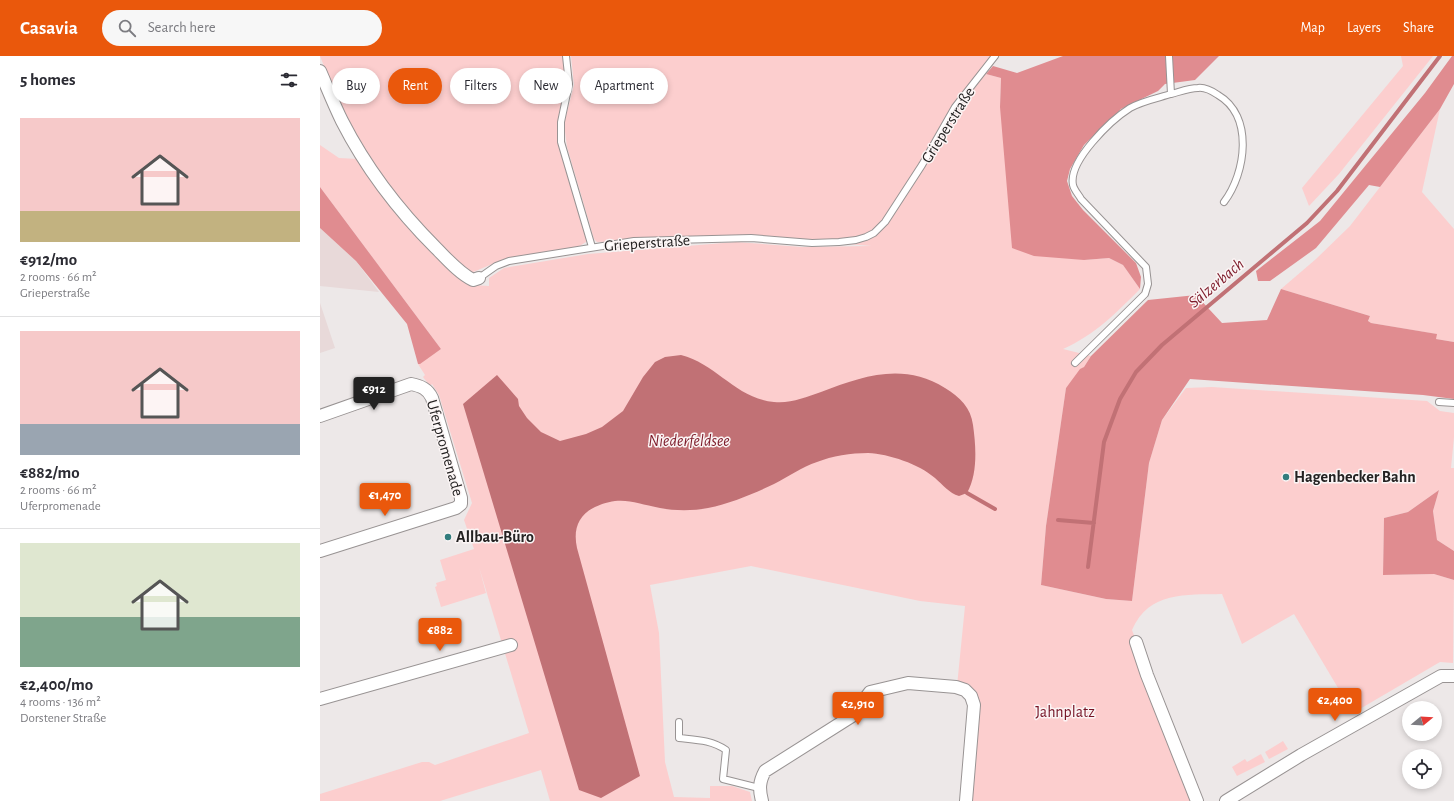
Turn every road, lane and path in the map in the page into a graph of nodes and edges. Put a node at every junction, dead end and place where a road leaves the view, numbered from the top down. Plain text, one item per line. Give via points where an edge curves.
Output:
1 (566, 56) edge
2 (995, 56) edge
3 (1169, 56) edge
4 (320, 71) edge
5 (1170, 94) junction
6 (1224, 202) dead end
7 (592, 247) junction
8 (479, 278) joint
9 (1076, 363) dead end
10 (1439, 402) dead end
11 (1454, 403) edge
12 (320, 416) edge
13 (320, 551) edge
14 (1136, 642) dead end
15 (511, 645) dead end
16 (1454, 676) edge
17 (320, 699) edge
18 (679, 722) dead end
19 (759, 788) junction
20 (762, 801) edge
21 (966, 801) edge
22 (1197, 801) edge
23 (1226, 801) edge

1 - 7 lane via 569,84 561,122 561,142
2 - 7 lane, Grieperstraße via 955,108 885,222 866,237 839,242 726,239 634,241
3 - 5 lane
4 - 8 street, Grieperstraße via 342,121 389,196 421,233 460,271 473,280
5 - 6 lane via 1198,88 1210,90 1223,97 1236,111 1243,153 1231,194
5 - 9 lane via 1131,107 1117,118 1092,143 1078,163 1073,176 1074,186 1081,199 1146,266 1148,284 1145,294
7 - 8 lane, Grieperstraße via 509,261 496,266
10 - 11 lane
12 - 13 street, Uferpromenade via 411,384 420,386 429,392 461,504 456,508
14 - 22 street
15 - 17 street
16 - 23 street via 1441,676 1301,755
18 - 19 lane via 679,738 708,741 726,750 723,779
19 - 20 street
19 - 21 street via 760,779 765,771 852,716 870,692 908,683 956,687 965,690 971,696 974,705

